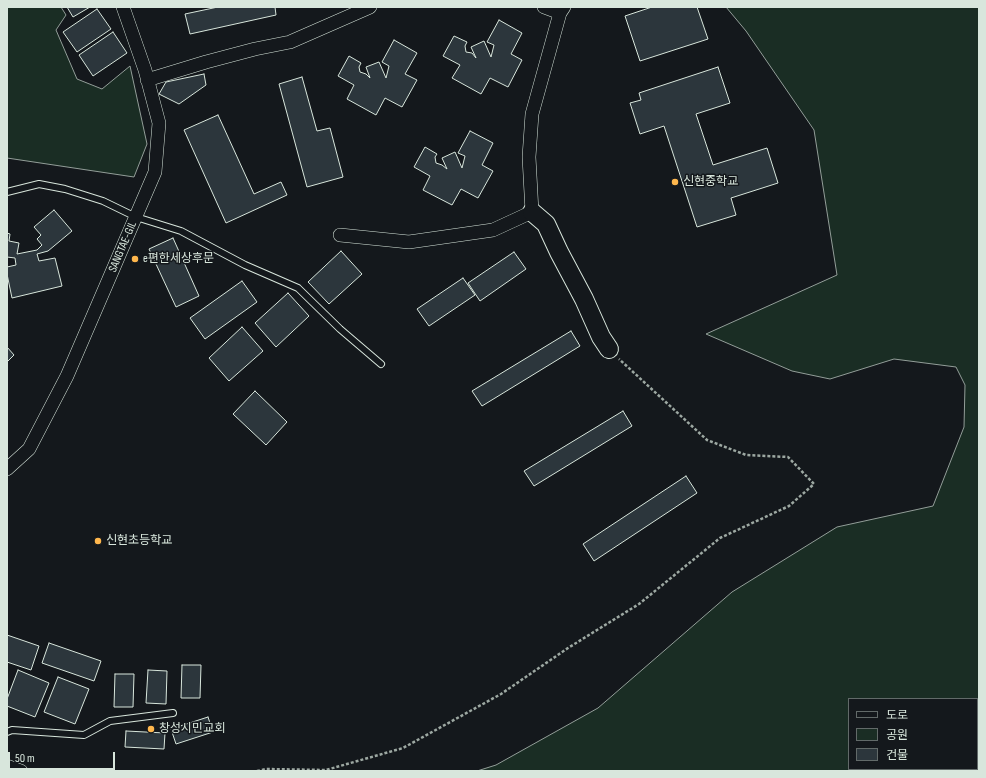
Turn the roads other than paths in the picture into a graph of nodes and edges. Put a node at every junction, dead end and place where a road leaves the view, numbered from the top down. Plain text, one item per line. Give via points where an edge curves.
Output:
1 (122, 7) edge
2 (370, 7) edge
3 (544, 7) edge
4 (562, 10) edge
5 (147, 80) junction
6 (7, 192) edge
7 (532, 212) junction
8 (136, 217) junction
9 (340, 236) dead end
10 (609, 348) road end
11 (381, 364) dead end
12 (7, 469) edge
13 (173, 714) dead end
14 (7, 732) edge
15 (7, 766) edge
16 (22, 771) edge

1 - 5 street, SANGTAE-GIL
2 - 5 street via 290,42 206,62
3 - 4 street
4 - 7 street via 532,114 529,157
5 - 8 street, SANGTAE-GIL via 159,123 155,172
6 - 8 lane via 39,184 65,189 103,201
7 - 9 street via 494,230 409,242
7 - 10 street via 546,224 601,337
8 - 11 lane via 181,231 245,265 298,288
8 - 12 street, SANGTAE-GIL via 68,376 29,449
13 - 14 lane via 110,721 84,735 12,730
15 - 16 street

